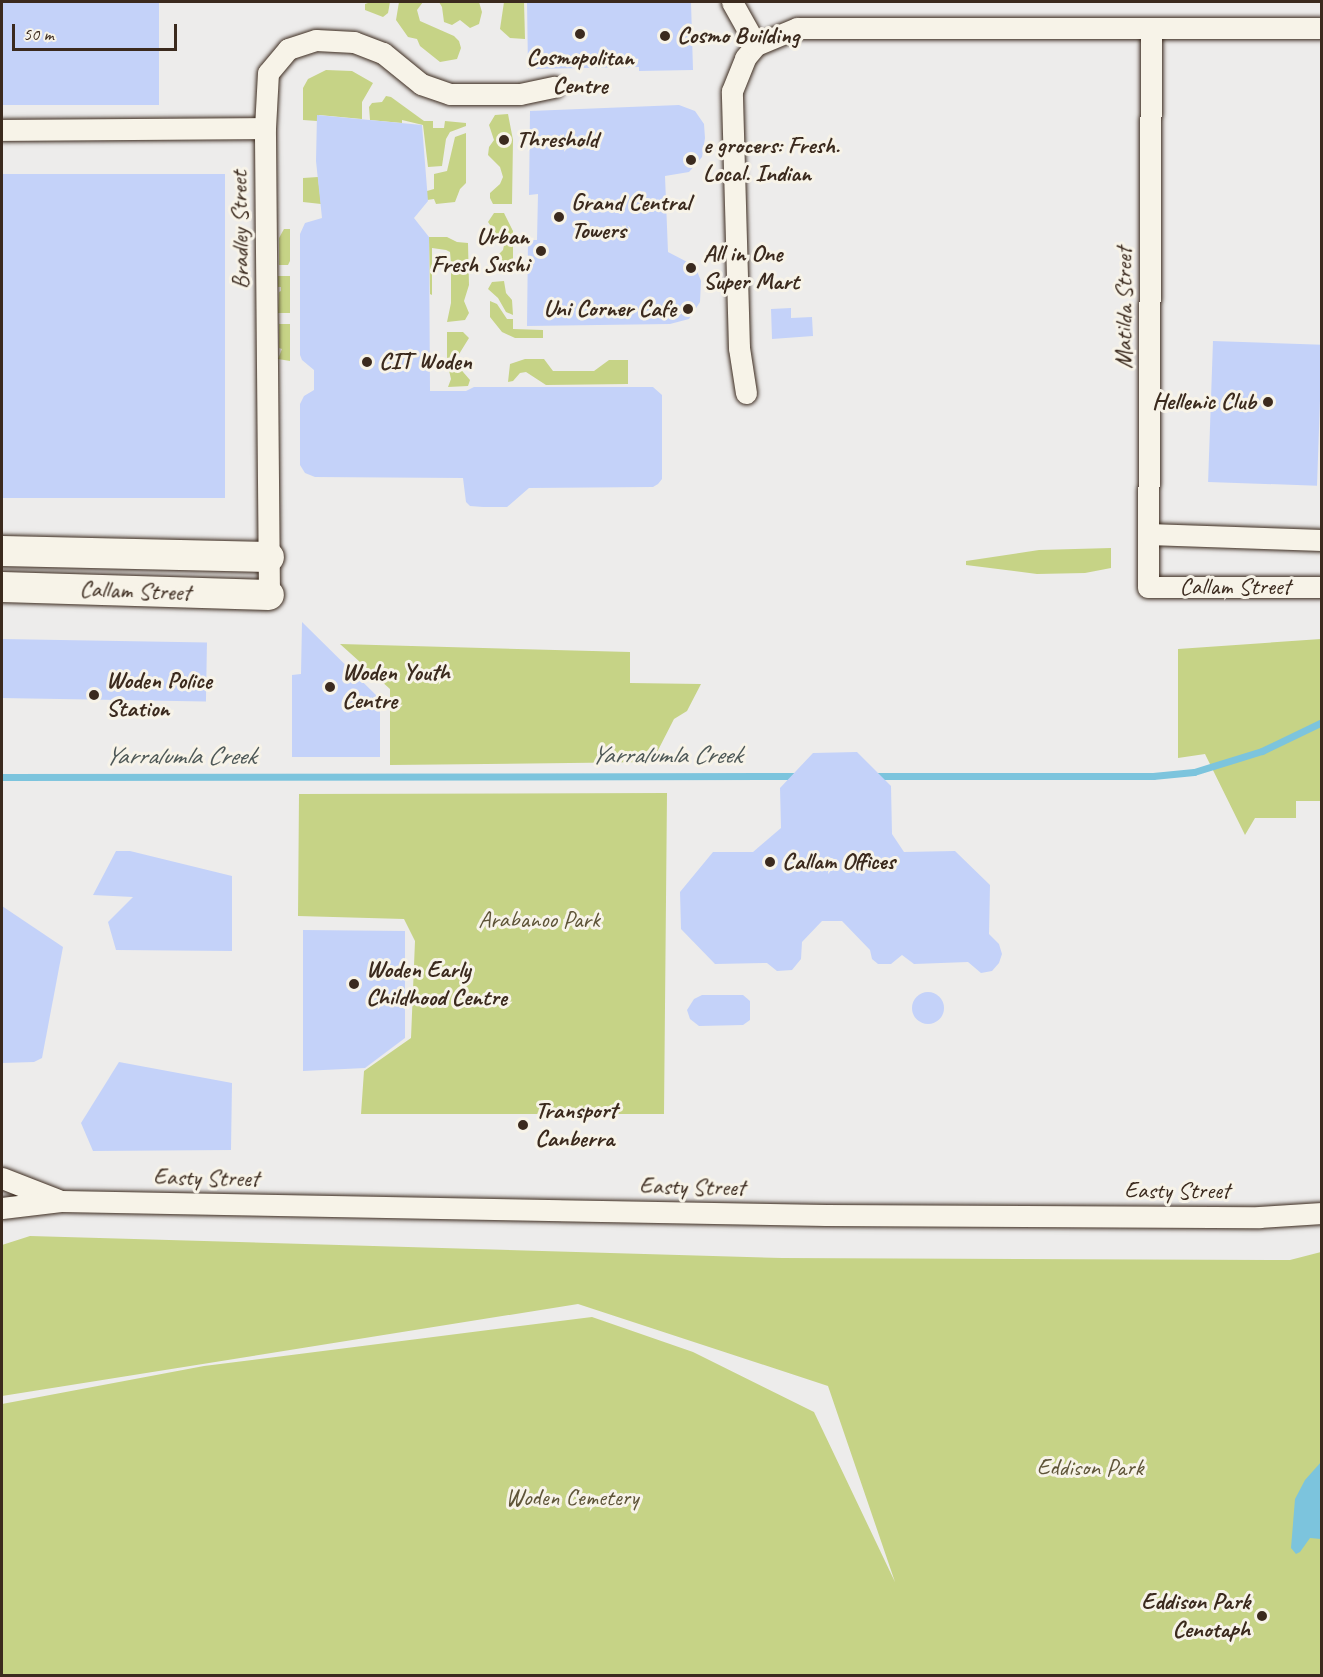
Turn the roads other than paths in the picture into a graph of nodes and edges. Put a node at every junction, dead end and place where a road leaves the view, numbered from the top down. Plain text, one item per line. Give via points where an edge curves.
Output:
1 (732, 2) edge
2 (1150, 28) junction
3 (1322, 28) edge
4 (756, 45) junction
5 (554, 87) dead end
6 (265, 128) junction
7 (2, 130) edge
8 (746, 393) dead end
9 (1148, 534) junction
10 (1322, 540) edge
11 (2, 551) edge
12 (269, 557) junction
13 (1148, 587) joint
14 (1322, 587) edge
15 (2, 588) edge
16 (269, 595) joint
17 (2, 1178) edge
18 (61, 1201) junction
19 (2, 1208) edge
20 (1322, 1213) edge

1 - 4 street
2 - 3 street
2 - 4 street via 797,28
2 - 9 street, Matilda Street
4 - 8 street via 745,58 732,91 739,348
5 - 6 street, Bradley Street via 520,94 450,94 422,84 383,53 354,42 316,40 288,49 268,73
6 - 7 street
6 - 12 street, Bradley Street
9 - 10 street, Callam Street
9 - 13 street, Matilda Street
11 - 12 street, Callam Street
12 - 16 street, Bradley Street
13 - 14 street, Callam Street
15 - 16 street, Callam Street
17 - 18 street, Easty Street
18 - 19 street, Easty Street
18 - 20 street, Easty Street via 837,1215 1260,1217

